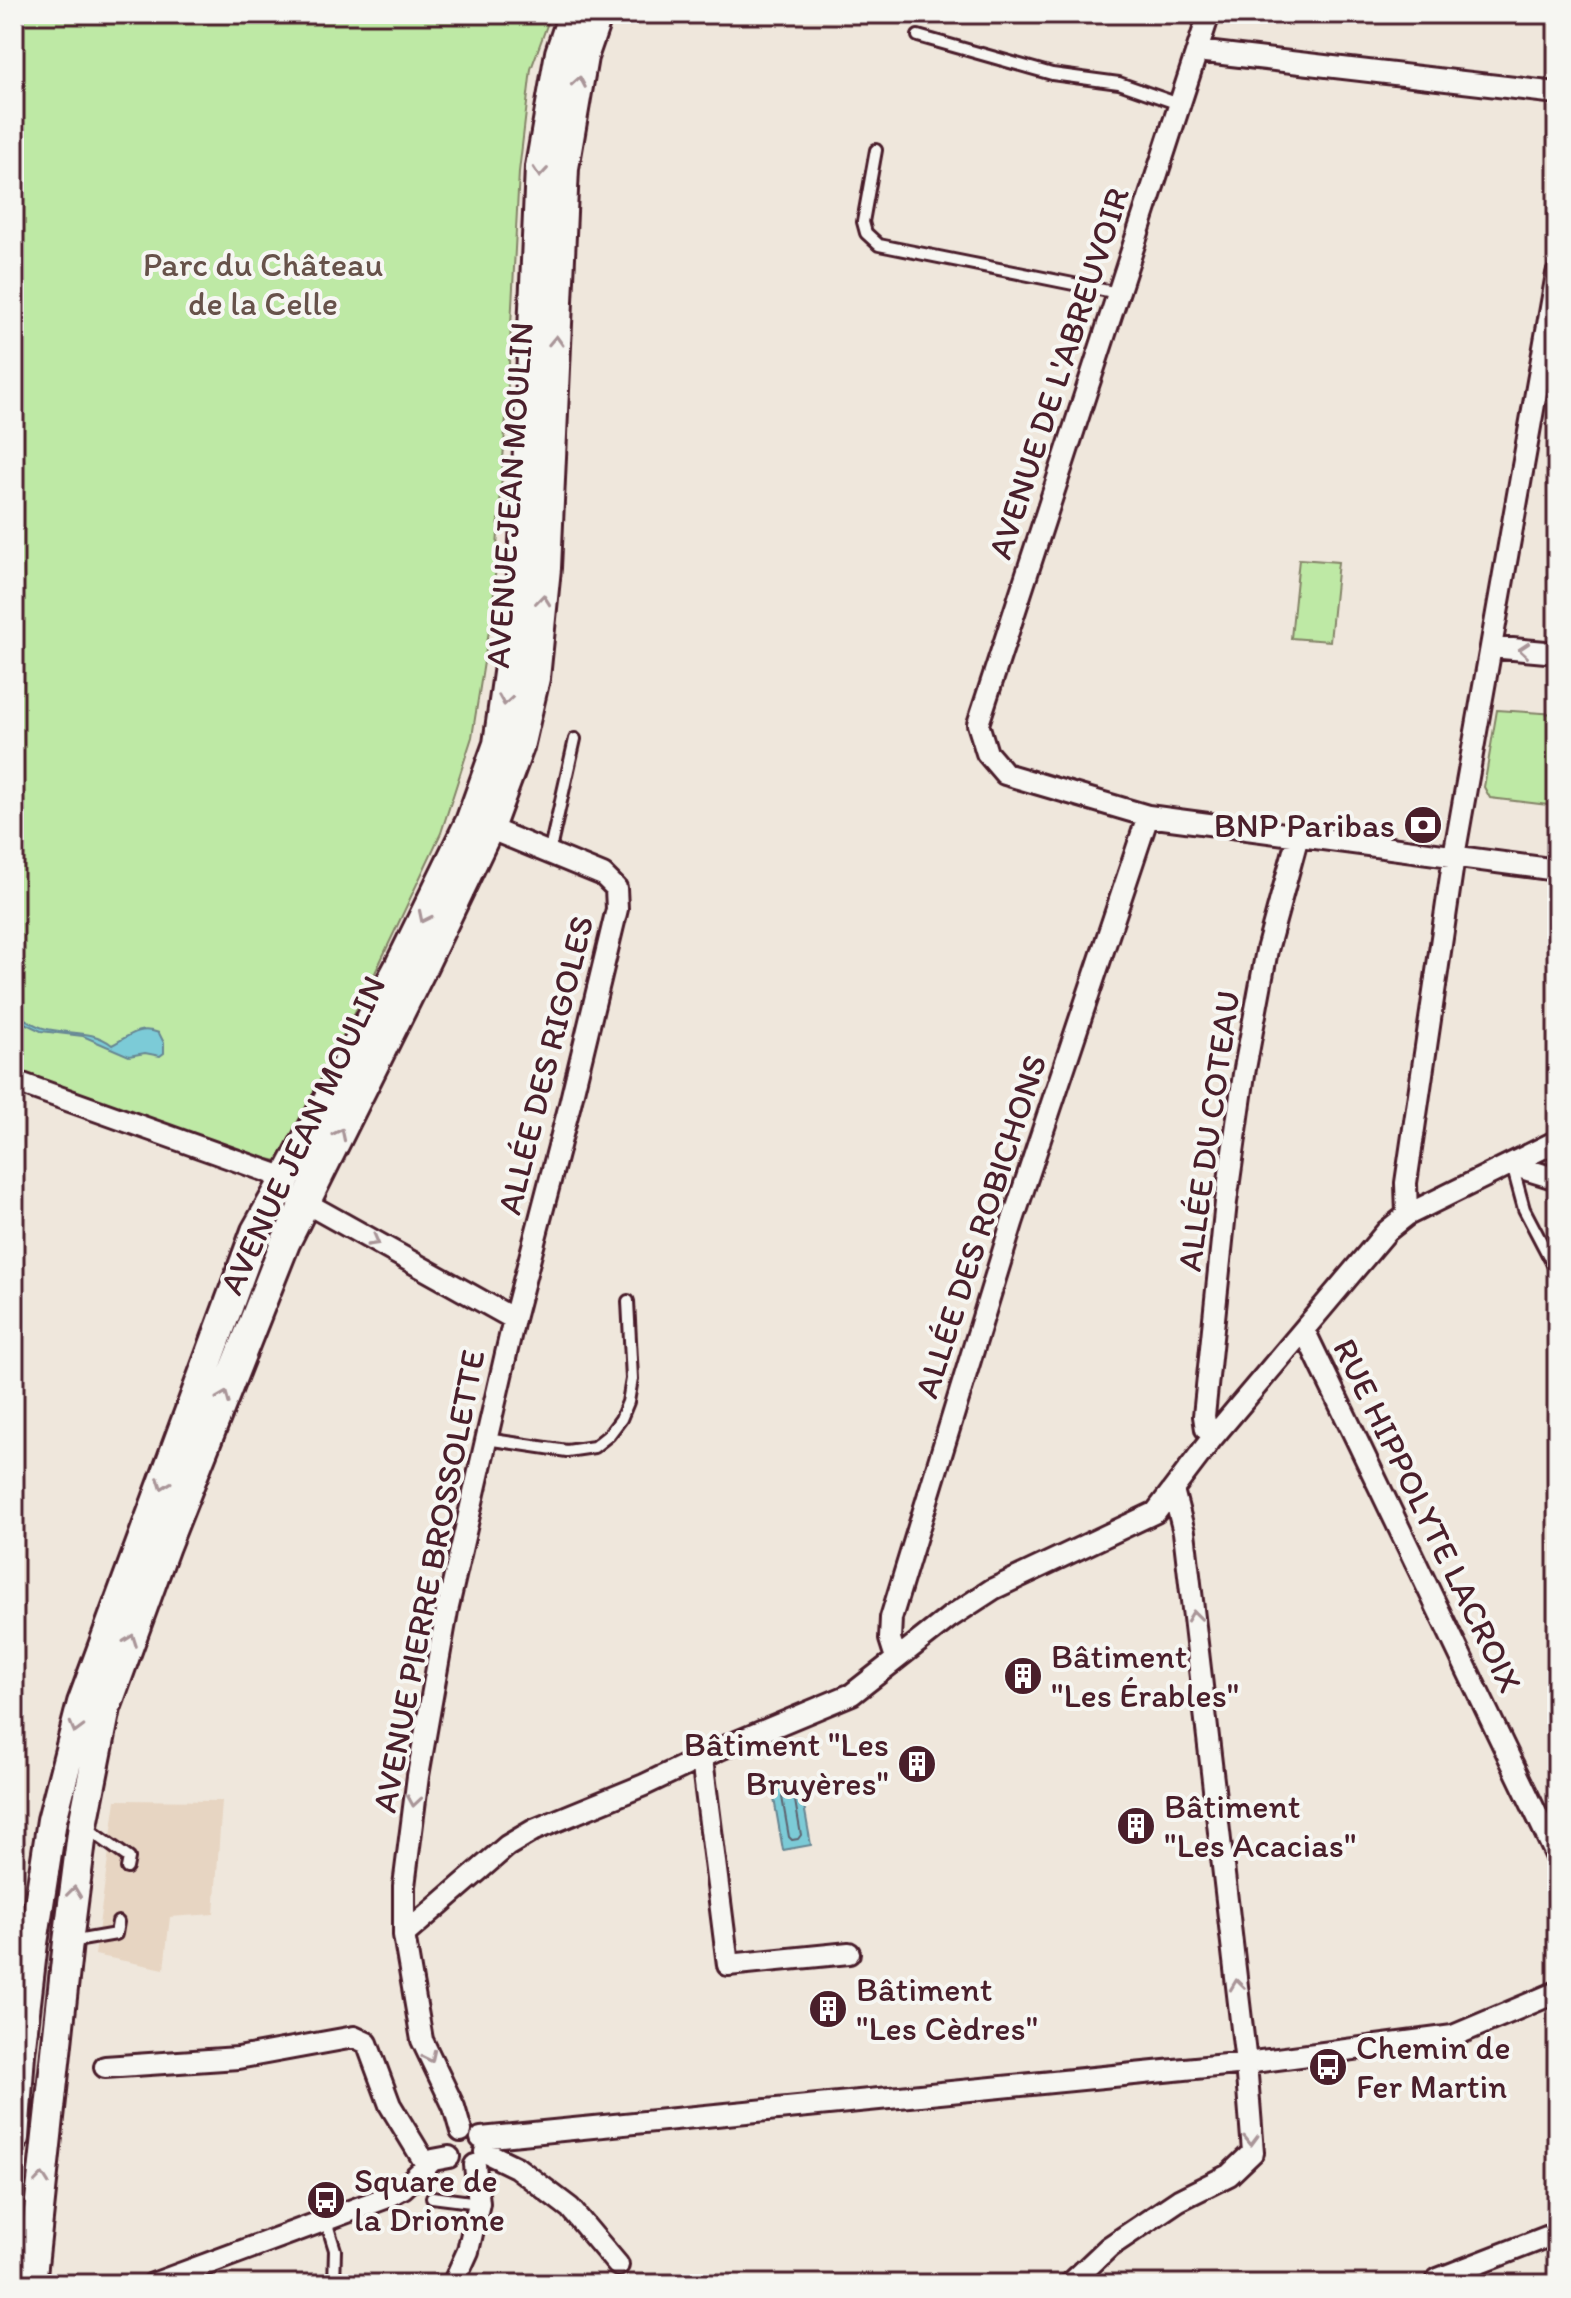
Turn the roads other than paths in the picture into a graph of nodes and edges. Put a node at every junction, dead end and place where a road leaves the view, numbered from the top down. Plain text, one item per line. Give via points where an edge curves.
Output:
1 (573, 14) edge
2 (598, 14) edge
3 (1209, 14) edge
4 (918, 36) dead end
5 (1197, 51) junction
6 (1557, 93) edge
7 (1179, 104) junction
8 (876, 150) dead end
9 (1557, 274) edge
10 (1118, 293) junction
11 (1491, 647) junction
12 (1557, 653) edge
13 (575, 739) dead end
14 (1148, 816) junction
15 (480, 825) junction
16 (1298, 836) junction
17 (548, 852) junction
18 (1454, 856) junction
19 (1557, 870) edge
20 (14, 1081) edge
21 (1557, 1141) edge
22 (1512, 1165) junction
23 (286, 1178) junction
24 (1557, 1179) edge
25 (306, 1203) junction
26 (1407, 1215) junction
27 (1557, 1272) edge
28 (628, 1301) dead end
29 (514, 1319) junction
30 (1304, 1330) junction
31 (1213, 1437) junction
32 (486, 1439) junction
33 (1173, 1490) junction
34 (896, 1658) junction
35 (702, 1759) junction
36 (83, 1825) junction
37 (1557, 1857) edge
38 (127, 1868) dead end
39 (118, 1922) dead end
40 (404, 1935) junction
41 (68, 1942) junction
42 (849, 1953) dead end
43 (1557, 1992) edge
44 (1246, 2063) junction
45 (105, 2067) dead end
46 (14, 2138) edge
47 (476, 2146) junction
48 (449, 2157) junction
49 (427, 2166) junction
50 (432, 2197) dead end
51 (479, 2203) junction
52 (326, 2221) junction
53 (1557, 2233) edge
54 (618, 2265) dead end
55 (1439, 2282) edge
56 (31, 2284) edge
57 (153, 2284) edge
58 (334, 2284) edge
59 (453, 2284) edge
60 (1070, 2284) edge

1 -> 15 main road, AVENUE JEAN MOULIN via 560,53 540,167 523,567 498,744
15 -> 2 main road, AVENUE JEAN MOULIN via 519,747 535,678 546,568 564,168 583,57
3 - 5 street, AVENUE DE L'ABREUVOIR
4 - 7 lane via 1052,74 1119,83
5 - 6 street
5 - 7 street, AVENUE DE L'ABREUVOIR
7 - 10 street, AVENUE DE L'ABREUVOIR
8 - 10 lane via 863,222 879,245
9 - 11 street
10 - 14 street, AVENUE DE L'ABREUVOIR via 978,724 987,753 1005,774
12 -> 11 street
11 - 18 street
13 - 17 lane
14 - 16 street
14 - 34 street, ALLÉE DES ROBICHONS via 1012,1223 891,1618
15 - 17 street, ALLÉE DES RIGOLES
15 -> 23 main road, AVENUE JEAN MOULIN
25 -> 15 main road, AVENUE JEAN MOULIN
16 - 18 street
16 - 31 street, ALLÉE DU COTEAU via 1267,950 1233,1142 1204,1416
17 - 29 street, ALLÉE DES RIGOLES via 603,875 616,888 617,909
18 - 19 street
18 - 26 street via 1406,1183
20 - 23 street
21 - 22 street
22 - 24 street
22 - 26 street
22 - 27 lane via 1524,1209
23 -> 46 main road, AVENUE JEAN MOULIN via 256,1231 82,1703 52,1820 20,2054
25 -> 29 street, AVENUE PIERRE BROSSOLETTE
36 -> 25 main road, AVENUE JEAN MOULIN via 106,1708 285,1243
26 - 30 street via 1387,1231
28 - 32 lane via 632,1379 624,1411 609,1435 594,1447 567,1451
29 - 32 street, AVENUE PIERRE BROSSOLETTE
30 - 31 street
30 - 37 street, RUE HIPPOLYTE LACROIX
31 - 33 street
32 -> 40 street, AVENUE PIERRE BROSSOLETTE via 447,1611 418,1776 404,1886
33 - 34 street via 1156,1512 993,1589
44 -> 33 street via 1184,1532
34 - 35 street via 852,1694
35 - 40 street via 534,1830 507,1846
35 - 42 street via 728,1965
36 - 38 lane via 129,1858
41 -> 36 main road, AVENUE JEAN MOULIN
39 - 41 lane via 116,1934
40 -> 47 street, AVENUE PIERRE BROSSOLETTE via 422,2040
56 -> 41 main road, AVENUE JEAN MOULIN
43 - 44 street via 1453,2036
44 - 47 street
44 -> 60 street via 1253,2152 1229,2175 1179,2200 1109,2247
45 - 49 street via 238,2058 354,2037 367,2043 390,2105
47 - 48 street via 461,2166
47 - 48 street via 450,2141
47 - 51 street, AVENUE PIERRE BROSSOLETTE
47 - 54 street via 516,2167 570,2208
48 - 49 street
49 - 52 street via 394,2193
50 - 51 lane
51 - 59 street, AVENUE PIERRE BROSSOLETTE via 468,2251
52 - 57 street
52 - 58 lane via 335,2250
53 - 55 street

